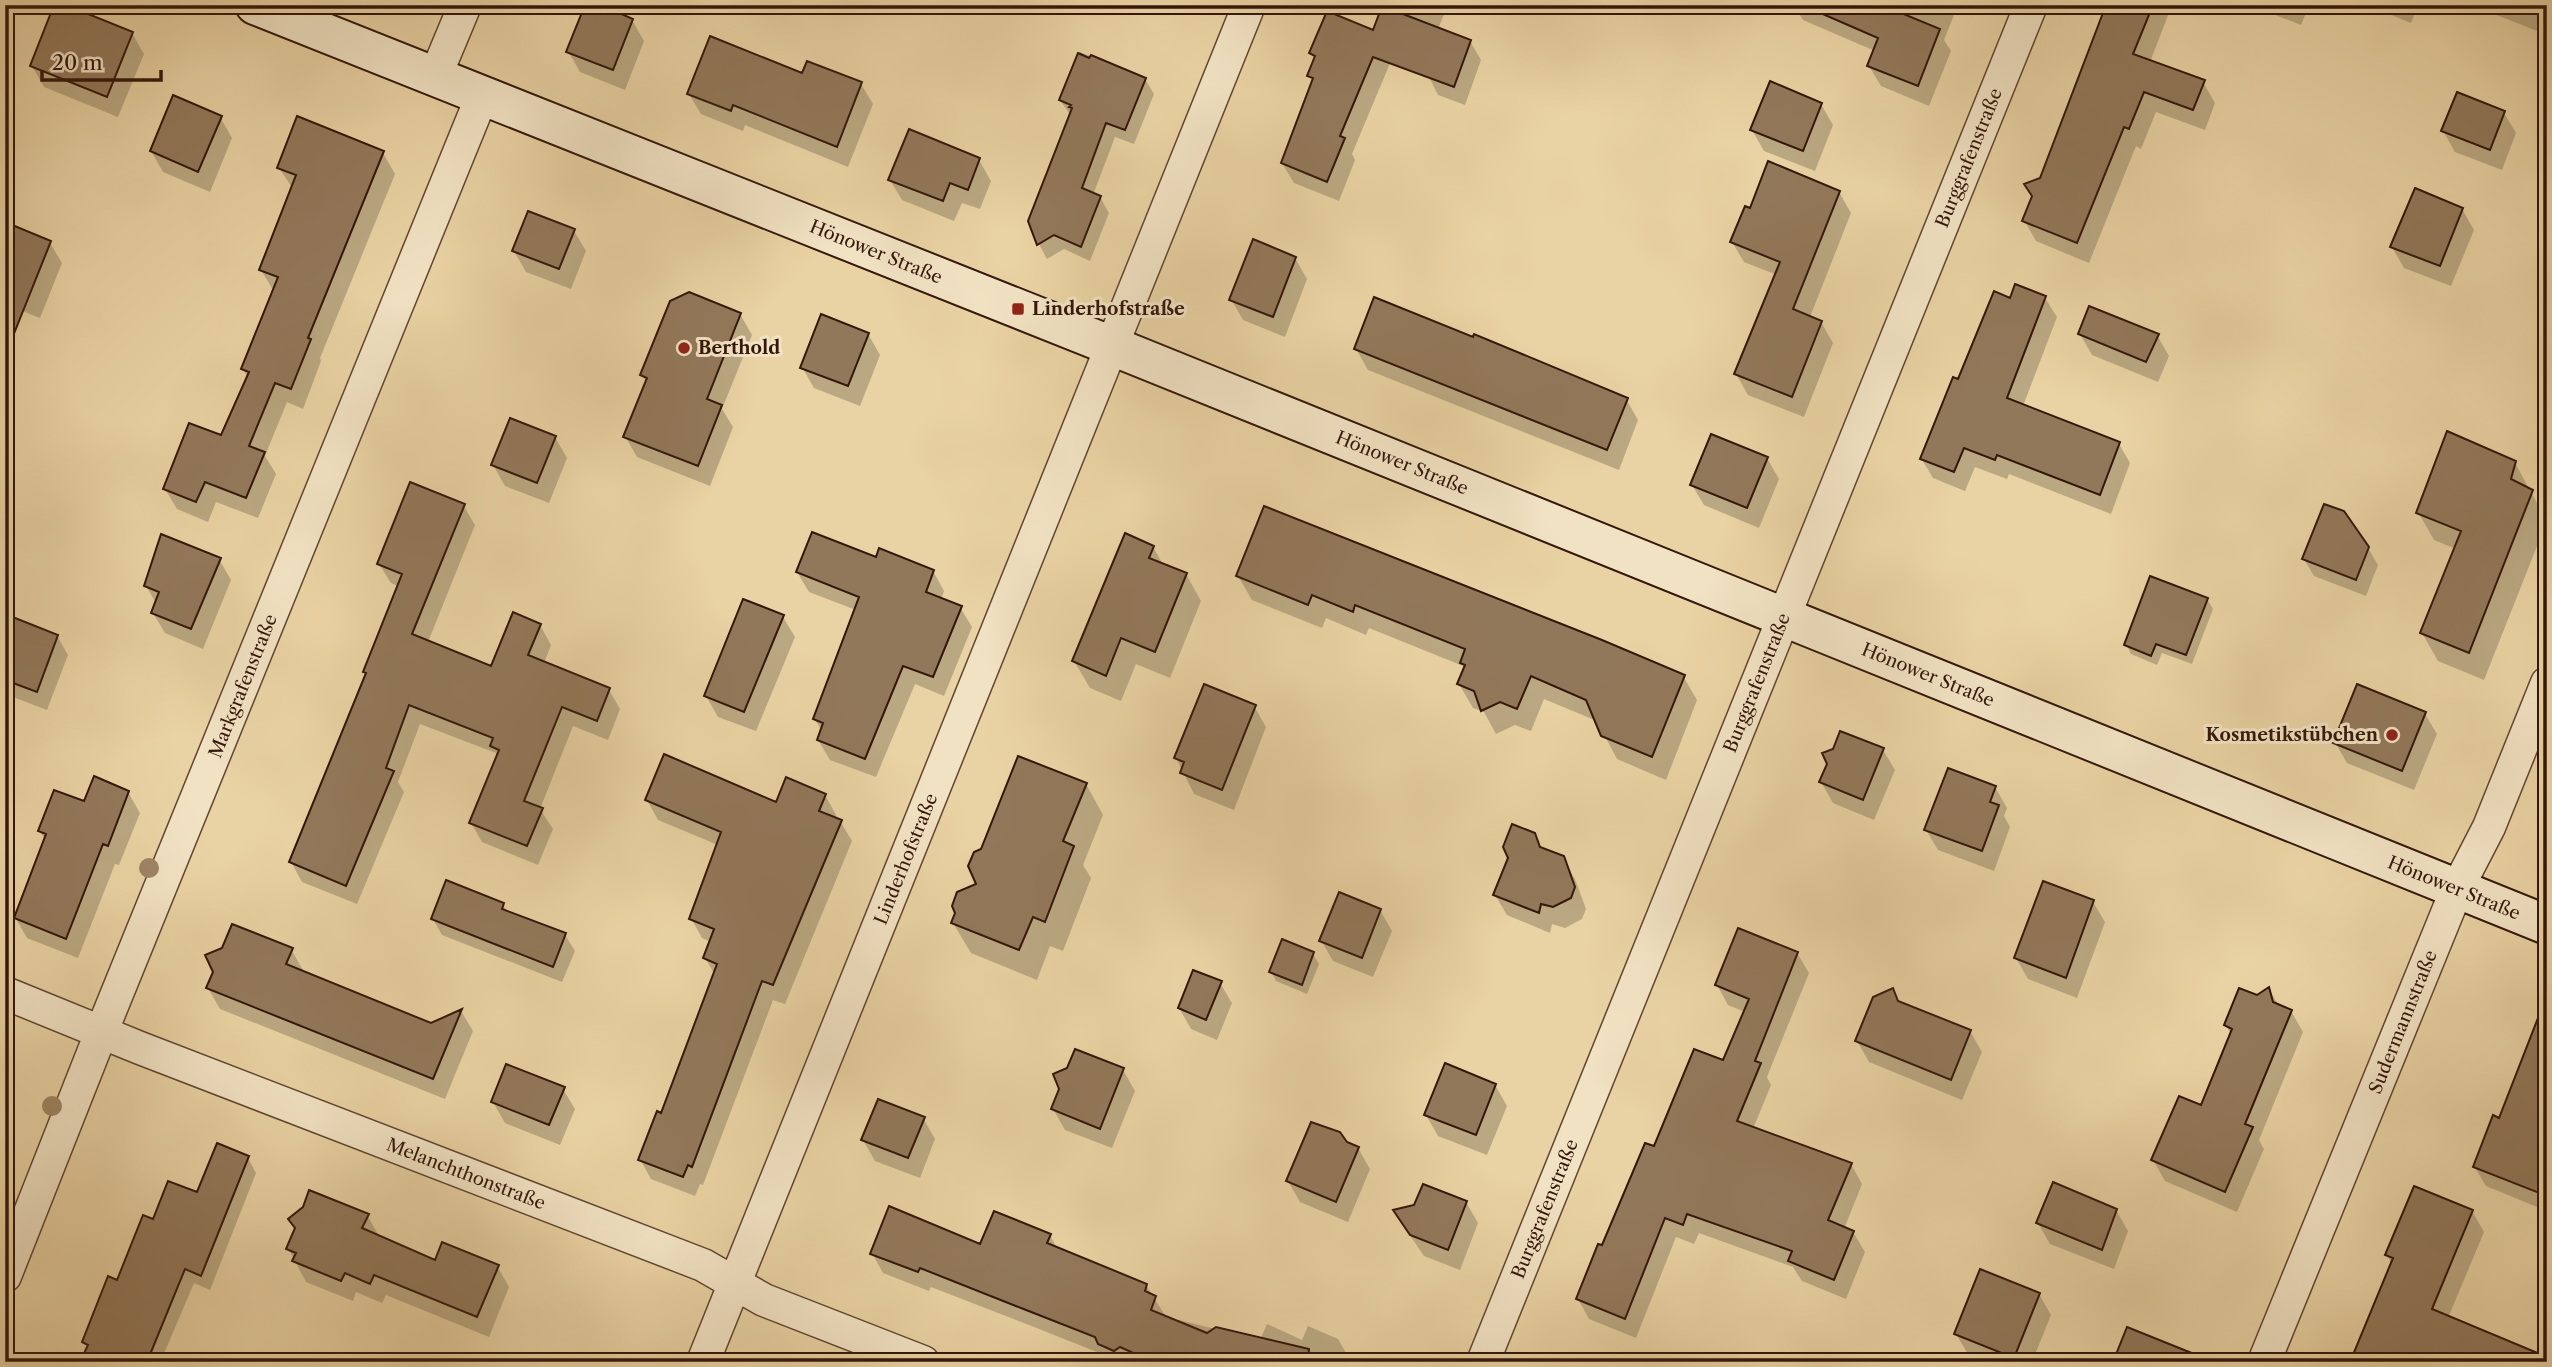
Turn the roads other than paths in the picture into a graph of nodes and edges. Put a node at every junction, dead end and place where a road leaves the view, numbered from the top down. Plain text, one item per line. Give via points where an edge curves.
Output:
1 (256, 5) edge
2 (465, 5) edge
3 (1249, 5) edge
4 (2031, 5) edge
5 (435, 77) junction
6 (482, 96) junction
7 (1112, 346) junction
8 (1784, 616) junction
9 (2547, 683) edge
10 (2457, 889) junction
11 (2547, 925) edge
12 (5, 993) edge
13 (102, 1033) junction
14 (5, 1276) edge
15 (735, 1282) junction
16 (703, 1362) edge
17 (923, 1362) edge
18 (1483, 1362) edge
19 (2263, 1362) edge

1 - 5 main road, Hönower Straße
2 - 5 street
3 - 7 street, Linderhofstraße
4 - 8 street, Burggrafenstraße
5 - 6 main road, Hönower Straße
6 - 7 main road, Hönower Straße
6 - 13 street, Markgrafenstraße
7 - 8 main road, Hönower Straße
7 - 15 street, Linderhofstraße
8 - 10 main road, Hönower Straße
8 - 18 street, Burggrafenstraße
9 - 10 street, Sudermannstraße via 2489,827
10 - 11 main road, Hönower Straße
10 - 19 street, Sudermannstraße
12 - 13 street, Melanchthonstraße
13 - 14 street, Markgrafenstraße
13 - 15 street, Melanchthonstraße via 690,1260
15 - 16 street, Linderhofstraße
15 - 17 street, Melanchthonstraße via 764,1300

